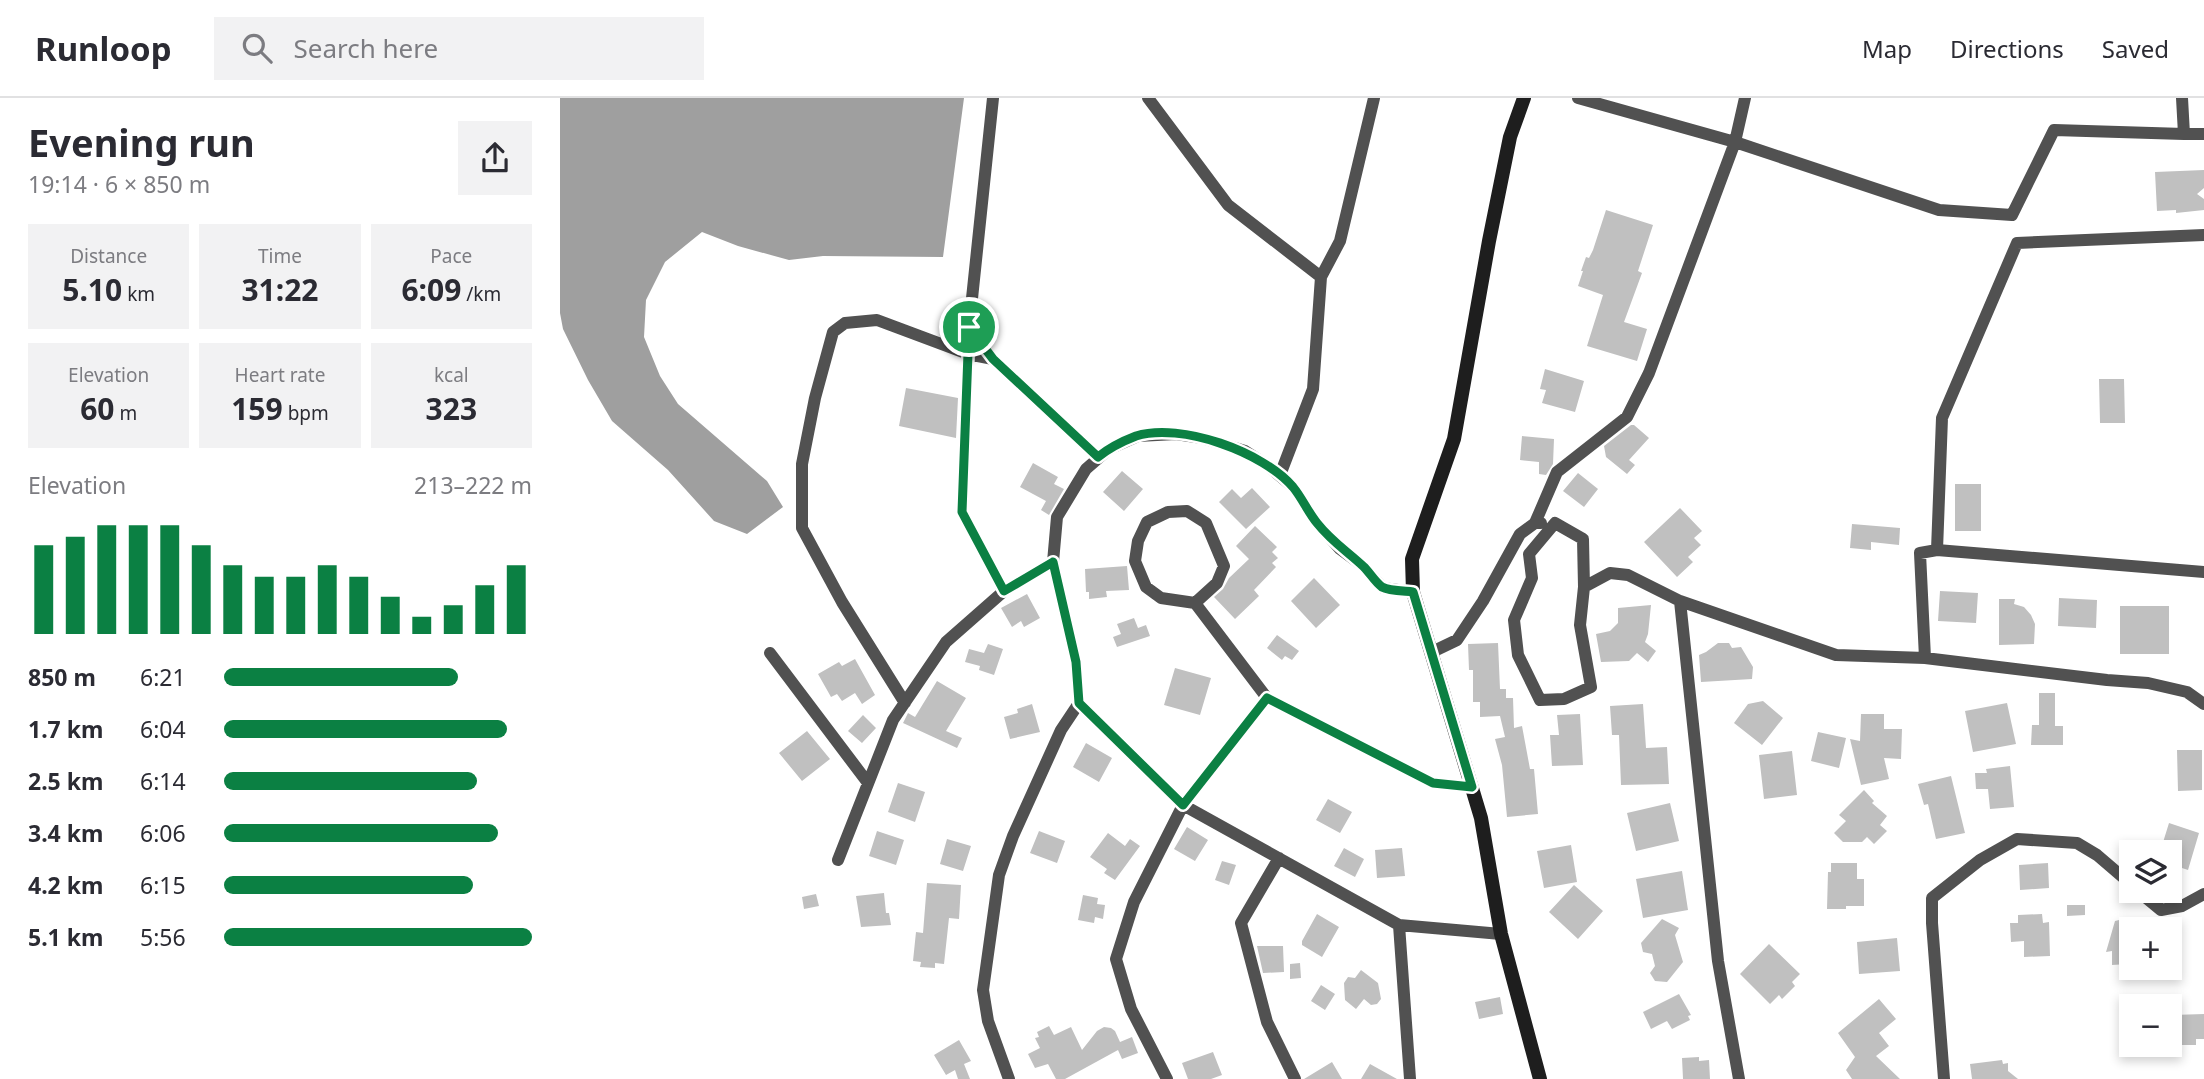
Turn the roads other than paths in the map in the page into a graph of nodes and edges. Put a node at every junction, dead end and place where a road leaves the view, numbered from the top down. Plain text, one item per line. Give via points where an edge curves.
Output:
1 (993, 98) edge
2 (1148, 98) edge
3 (1374, 98) edge
4 (1524, 98) edge
5 (1578, 98) edge
6 (1745, 98) edge
7 (2182, 98) edge
8 (2184, 134) junction
9 (2204, 134) edge
10 (1735, 142) junction
11 (2204, 235) edge
12 (1321, 277) junction
13 (969, 327) junction
14 (968, 354) junction
15 (993, 359) junction
16 (1098, 457) junction
17 (1280, 475) junction
18 (1535, 523) junction
19 (1555, 523) junction
20 (1937, 550) junction
21 (1053, 562) junction
22 (2204, 572) edge
23 (1584, 587) junction
24 (1004, 591) junction
25 (1413, 592) junction
26 (1680, 601) junction
27 (1195, 603) junction
28 (1432, 652) junction
29 (770, 653) dead end
30 (1925, 659) junction
31 (1267, 698) junction
32 (905, 703) junction
33 (1079, 703) junction
34 (2204, 704) edge
35 (868, 783) junction
36 (1472, 787) junction
37 (1183, 805) junction
38 (1279, 858) junction
39 (838, 860) dead end
40 (2119, 874) edge
41 (2204, 894) edge
42 (2153, 903) edge
43 (1399, 925) junction
44 (1501, 934) junction
45 (1009, 1079) edge
46 (1167, 1079) edge
47 (1295, 1079) edge
48 (1410, 1079) edge
49 (1540, 1079) edge
50 (1739, 1079) edge
51 (1944, 1079) edge

1 - 13 street
2 - 12 street via 1228,205
3 - 12 street via 1340,241
4 - 25 street via 1510,137 1454,439 1412,559
5 - 10 street
6 - 10 street
7 - 8 street
8 - 9 street
8 - 10 street via 2054,130 2012,215 1939,210
10 - 18 street via 1649,373 1627,417 1557,472
11 - 20 street via 2017,243 1942,418
12 - 17 street via 1313,389
13 - 14 street
13 - 15 street
14 - 15 street
14 - 24 street via 962,512
14 - 32 street via 877,320 845,323 833,332 802,464 802,528
15 - 16 street
16 - 17 street via 1138,436 1176,433 1245,451
16 - 21 street via 1058,517
17 - 25 street via 1340,549 1383,588
18 - 19 street
18 - 28 street via 1521,534 1457,640
19 - 23 street via 1583,538
19 - 23 street via 1529,554 1532,578 1514,620 1518,655 1540,700 1564,698 1591,687 1580,625
20 - 22 street
20 - 30 street via 1920,553
21 - 24 street
21 - 33 street via 1076,662
23 - 26 street via 1610,573 1628,575
24 - 32 street via 946,642
25 - 28 street
26 - 30 street via 1836,656
26 - 50 street via 1718,961
27 - 27 street via 1217,583 1224,566 1206,523 1187,511 1168,512 1147,522 1135,561 1146,587 1161,598
27 - 31 street
28 - 36 street
29 - 35 street
30 - 34 street via 2148,683 2187,692
31 - 36 street via 1433,783
31 - 37 street
32 - 35 street via 893,720
33 - 37 street
33 - 45 street via 1061,730 999,875 983,990 988,1021
35 - 39 street
36 - 44 street
37 - 38 street
37 - 46 street via 1134,902 1116,959 1131,1009
38 - 43 street
38 - 47 street via 1241,923 1267,1022
40 - 51 street via 2077,843 2018,839 1980,860 1932,898
41 - 42 street via 2182,906 2161,910
43 - 44 street
43 - 48 street
44 - 49 street

